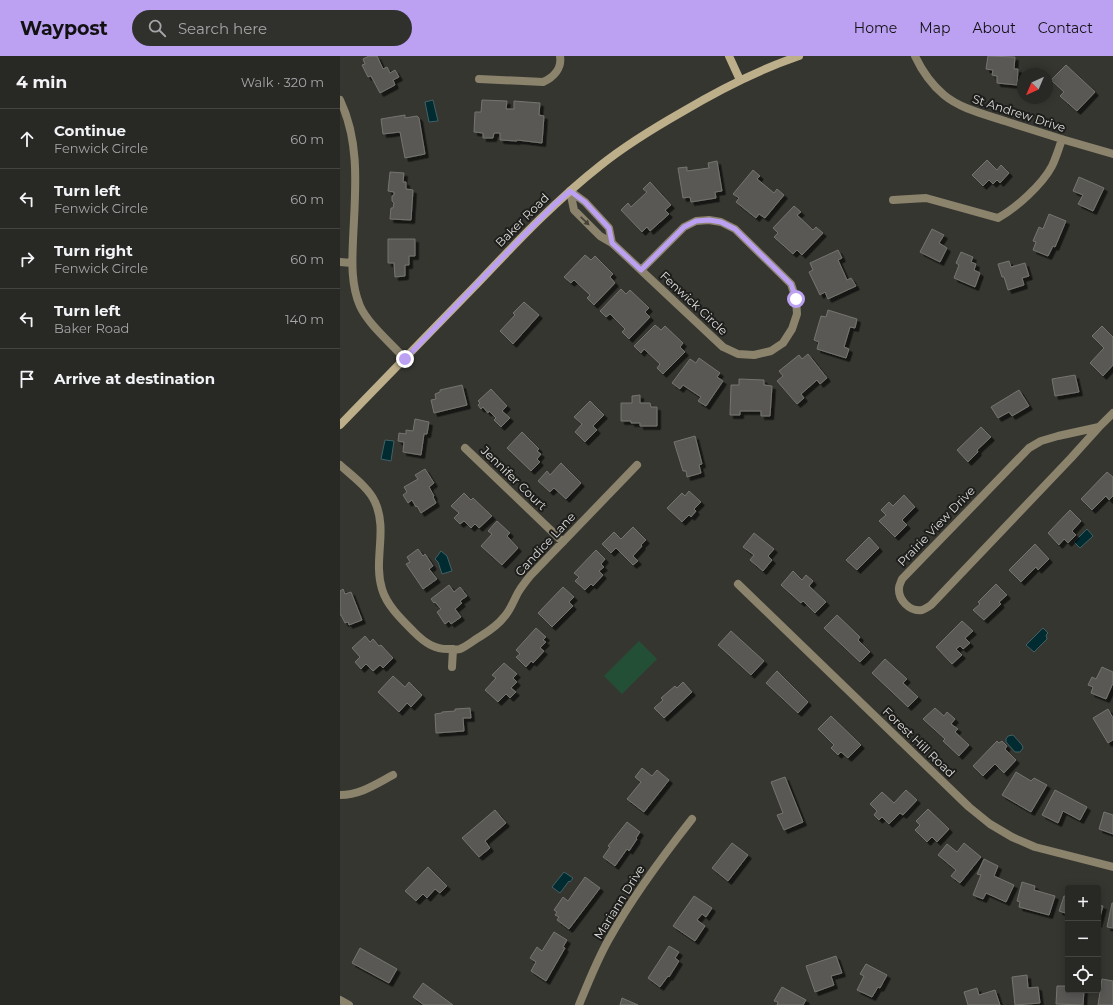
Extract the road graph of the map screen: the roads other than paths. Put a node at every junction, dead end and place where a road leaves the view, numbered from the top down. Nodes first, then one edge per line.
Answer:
1 (560, 56) edge
2 (728, 56) edge
3 (799, 56) edge
4 (915, 56) edge
5 (479, 79) dead end
6 (740, 80) junction
7 (340, 100) edge
8 (1062, 139) junction
9 (1113, 154) edge
10 (570, 191) junction
11 (893, 200) dead end
12 (612, 243) junction
13 (340, 262) edge
14 (352, 263) junction
15 (641, 270) junction
16 (405, 359) junction
17 (1113, 413) edge
18 (340, 425) edge
19 (1099, 428) junction
20 (465, 448) dead end
21 (340, 465) edge
22 (637, 465) dead end
23 (563, 542) junction
24 (738, 584) dead end
25 (453, 649) junction
26 (452, 667) dead end
27 (393, 776) dead end
28 (340, 795) edge
29 (692, 818) dead end
30 (1113, 867) edge
31 (340, 1000) edge
32 (349, 1005) edge
33 (579, 1005) edge

1 - 5 street
2 - 6 main road
3 - 6 main road, Baker Road
4 - 8 street, St Andrew Drive
6 - 10 main road, Baker Road
7 - 14 street
8 - 9 street, St Andrew Drive
8 - 11 street
10 - 12 street, Fenwick Circle
10 -> 12 street, Fenwick Circle
10 - 16 main road, Baker Road
12 - 15 street, Fenwick Circle
13 - 14 street
14 - 16 street
15 - 15 street, Fenwick Circle
16 - 18 main road, Baker Road
17 - 19 street, Prairie View Drive
19 - 19 street, Prairie View Drive
20 - 23 street, Jennifer Court
21 - 25 street, Candice Lane
22 - 23 street, Candice Lane
23 - 25 street, Candice Lane
24 - 30 street, Forest Hill Road
25 - 26 street
27 - 28 street
29 - 33 street, Mariann Drive
31 - 32 street

